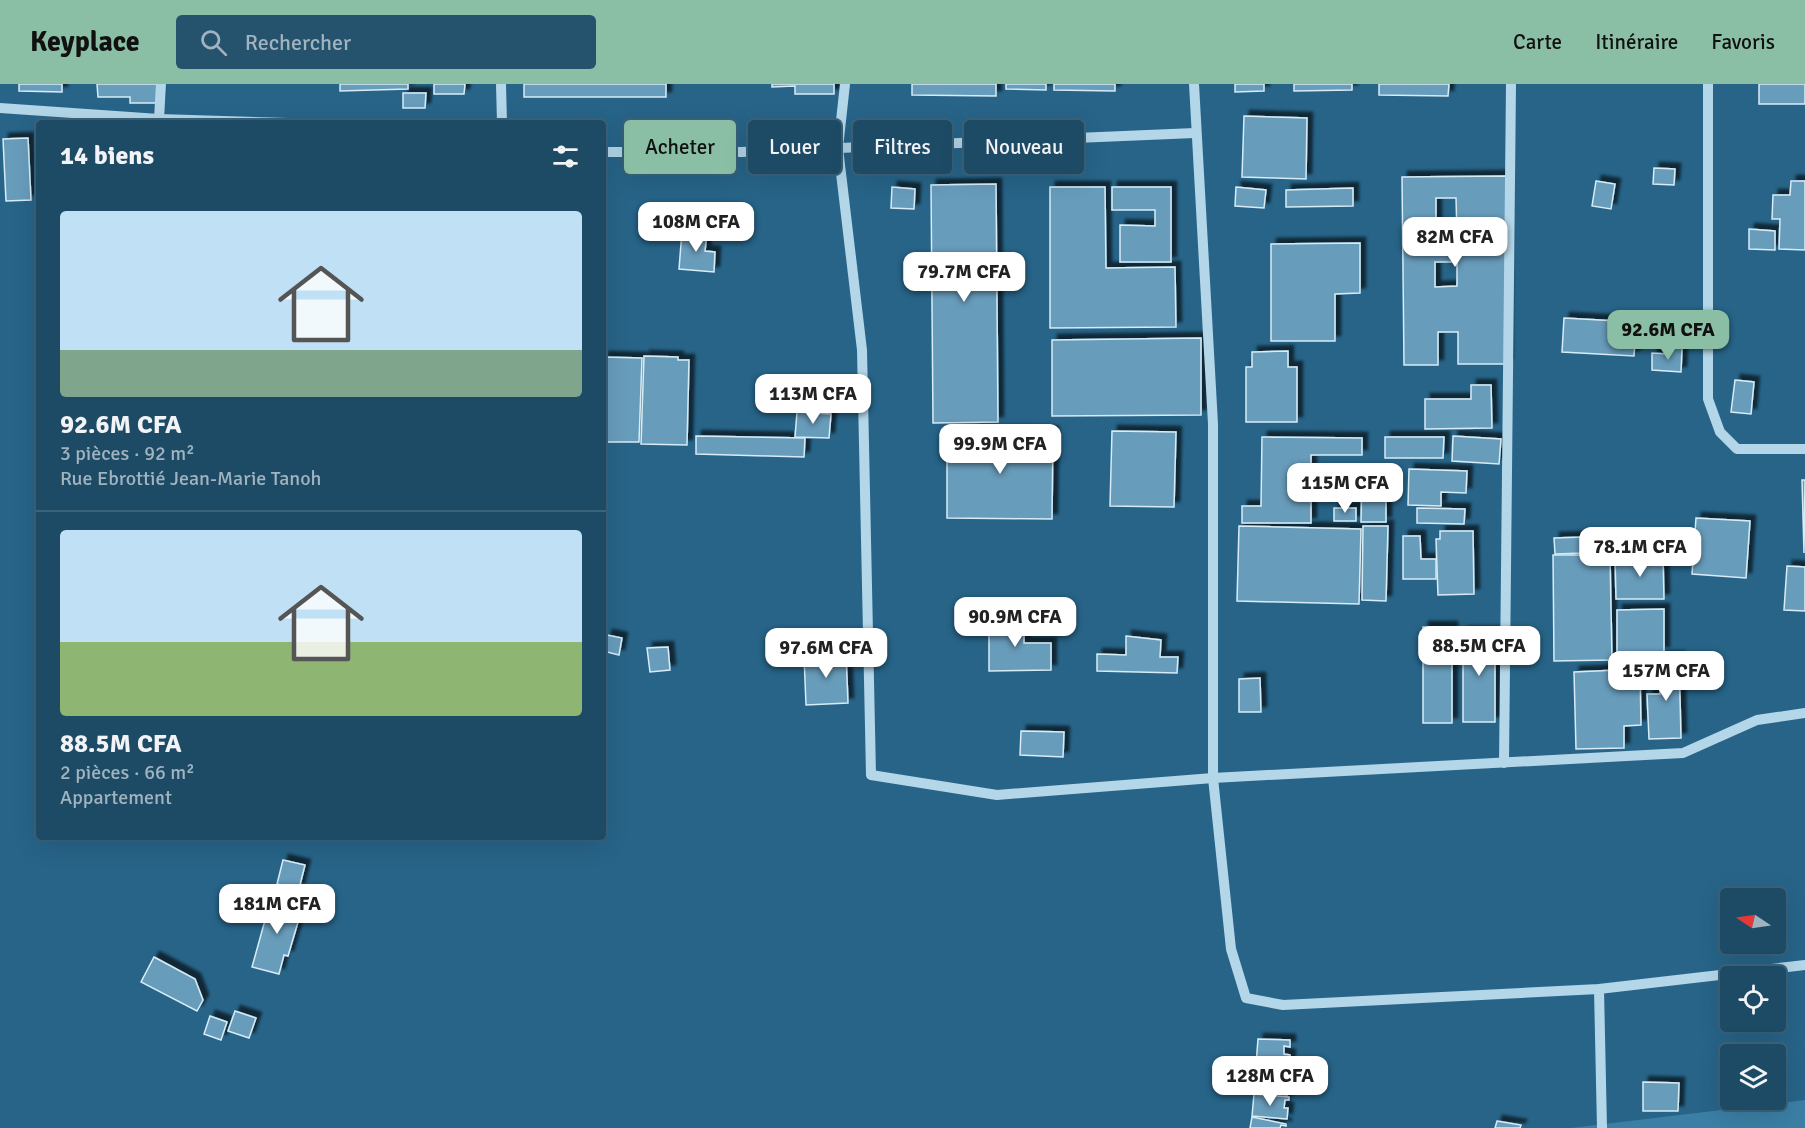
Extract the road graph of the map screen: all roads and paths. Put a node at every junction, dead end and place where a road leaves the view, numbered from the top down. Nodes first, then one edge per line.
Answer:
1 (161, 84) edge
2 (501, 84) edge
3 (845, 84) edge
4 (1194, 84) edge
5 (1511, 84) edge
6 (1708, 84) edge
7 (0, 108) edge
8 (159, 119) junction
9 (191, 120) edge
10 (502, 120) edge
11 (841, 121) edge
12 (1196, 132) junction
13 (841, 148) edge
14 (606, 152) edge
15 (748, 152) edge
16 (841, 173) edge
17 (1805, 450) edge
18 (1805, 713) edge
19 (1504, 763) junction
20 (1213, 778) junction
21 (1805, 965) edge
22 (1599, 988) junction
23 (1602, 1128) edge

1 - 8 street
2 - 10 street
3 - 11 street
4 - 12 street
5 - 19 street
6 - 17 street
7 - 8 street
8 - 9 street
12 - 13 street
12 - 20 street
14 - 15 street
16 - 20 street
18 - 19 street
19 - 20 street
20 - 22 street
21 - 22 street
22 - 23 street

